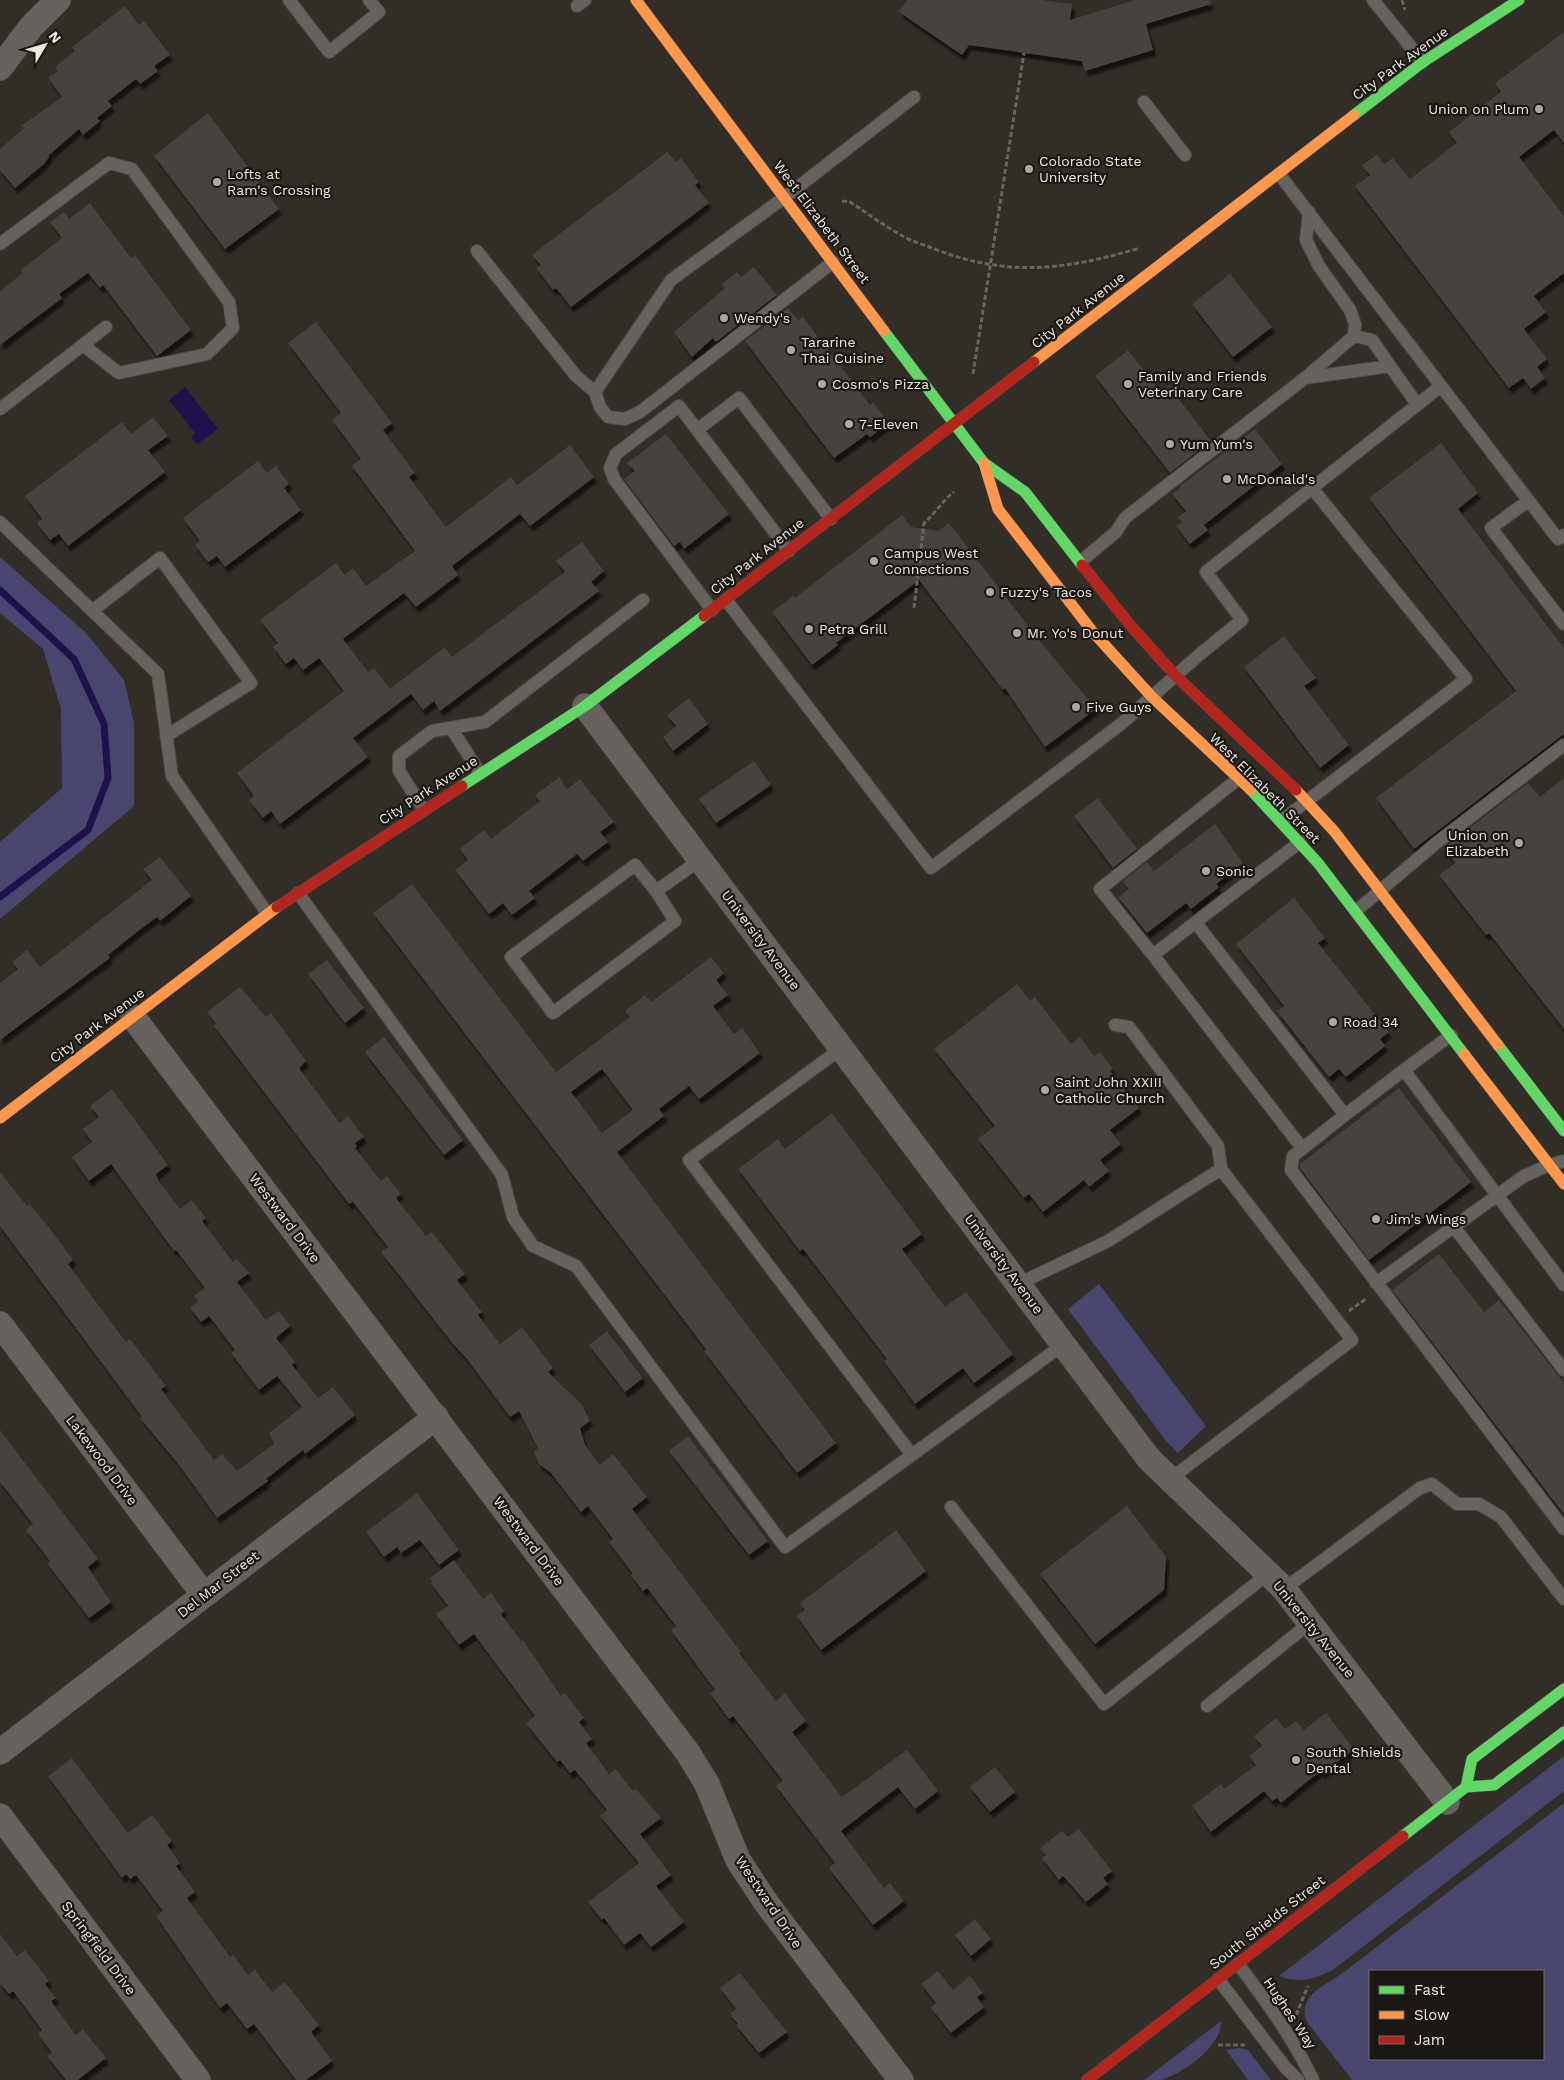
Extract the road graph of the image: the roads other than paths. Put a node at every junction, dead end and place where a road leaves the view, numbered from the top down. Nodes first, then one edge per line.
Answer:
1 (58, 0) edge
2 (289, 0) edge
3 (368, 0) edge
4 (636, 0) edge
5 (1373, 0) edge
6 (1519, 0) edge
7 (1422, 62) junction
8 (0, 68) edge
9 (914, 97) dead end
10 (1144, 102) dead end
11 (1185, 155) dead end
12 (1279, 174) junction
13 (785, 198) junction
14 (1309, 212) junction
15 (0, 244) edge
16 (477, 251) dead end
17 (833, 262) junction
18 (106, 327) dead end
19 (1354, 336) junction
20 (82, 345) junction
21 (1390, 366) junction
22 (1305, 378) junction
23 (1441, 386) junction
24 (595, 392) junction
25 (1417, 404) junction
26 (0, 409) edge
27 (955, 423) junction
28 (697, 430) junction
29 (984, 463) junction
30 (1312, 488) junction
31 (1528, 501) junction
32 (831, 518) junction
33 (0, 522) edge
34 (1564, 535) edge
35 (789, 551) junction
36 (1080, 562) junction
37 (643, 600) dead end
38 (726, 600) junction
39 (712, 610) junction
40 (92, 611) junction
41 (1564, 624) edge
42 (1175, 675) junction
43 (1152, 697) junction
44 (584, 706) junction
45 (451, 728) junction
46 (166, 736) junction
47 (1564, 745) edge
48 (480, 773) junction
49 (1238, 779) junction
50 (1308, 801) junction
51 (424, 810) junction
52 (1281, 821) junction
53 (1300, 842) junction
54 (700, 860) junction
55 (656, 890) junction
56 (1382, 891) junction
57 (298, 893) junction
58 (1356, 911) junction
59 (267, 913) junction
60 (1196, 923) junction
61 (1153, 955) junction
62 (133, 1017) junction
63 (1115, 1025) dead end
64 (1451, 1035) junction
65 (842, 1048) junction
66 (1404, 1070) junction
67 (1345, 1115) junction
68 (0, 1118) edge
69 (1564, 1131) edge
70 (1302, 1148) junction
71 (1564, 1161) edge
72 (1549, 1165) junction
73 (1221, 1169) junction
74 (1564, 1184) edge
75 (1497, 1194) junction
76 (1454, 1227) junction
77 (1376, 1283) junction
78 (1018, 1284) junction
79 (1564, 1285) edge
80 (0, 1324) edge
81 (1064, 1344) junction
82 (1564, 1370) edge
83 (436, 1417) junction
84 (912, 1455) junction
85 (1169, 1480) junction
86 (951, 1507) dead end
87 (1564, 1529) edge
88 (1276, 1581) junction
89 (204, 1595) junction
90 (1564, 1600) edge
91 (1311, 1622) junction
92 (1564, 1689) edge
93 (1206, 1706) dead end
94 (1564, 1732) edge
95 (0, 1752) edge
96 (1456, 1795) junction
97 (0, 1816) edge
98 (1238, 1964) junction
99 (1218, 1979) junction
100 (198, 2080) edge
101 (901, 2080) edge
102 (1087, 2080) edge
103 (1298, 2080) edge
104 (1313, 2080) edge

1 - 8 street
2 - 3 lane
4 - 13 main road, West Elizabeth Street
5 - 7 lane
6 - 7 main road, City Park Avenue
7 - 12 main road, City Park Avenue
9 - 13 lane
10 - 11 lane
12 - 14 lane
12 - 27 main road, City Park Avenue
13 - 17 main road, West Elizabeth Street
13 - 24 lane
14 - 19 lane
14 - 23 lane
15 - 20 lane
16 - 24 lane
17 - 24 lane
17 - 27 main road, West Elizabeth Street
18 - 20 lane
19 - 21 lane
19 - 22 lane
20 - 26 lane
21 - 22 lane
21 - 25 lane
22 - 36 lane
23 - 25 lane
23 - 31 lane
25 - 30 lane
27 - 29 main road, West Elizabeth Street
27 - 32 main road, City Park Avenue
28 - 32 lane
28 - 35 lane
28 - 39 lane
29 - 36 main road, West Elizabeth Street
29 - 43 main road, West Elizabeth Street
30 - 42 lane
30 - 50 lane
31 - 34 lane
31 - 41 lane
32 - 35 main road, City Park Avenue
33 - 40 lane
35 - 38 main road, City Park Avenue
36 - 42 main road, West Elizabeth Street
37 - 45 lane
38 - 39 main road, City Park Avenue
38 - 43 lane
39 - 44 main road, City Park Avenue
40 - 46 lane
40 - 46 lane
42 - 43 lane
42 - 50 main road, West Elizabeth Street
43 - 49 main road, West Elizabeth Street
44 - 48 main road, City Park Avenue
44 - 54 street, University Avenue
45 - 48 lane
45 - 51 lane
46 - 59 lane
47 - 56 lane
48 - 51 main road, City Park Avenue
49 - 52 main road, West Elizabeth Street
49 - 61 lane
50 - 52 lane
50 - 56 main road, West Elizabeth Street
51 - 57 main road, City Park Avenue
52 - 53 main road, West Elizabeth Street
53 - 58 main road, West Elizabeth Street
53 - 60 lane
54 - 55 lane
54 - 65 street, University Avenue
55 - 55 lane
56 - 58 lane
56 - 69 main road, West Elizabeth Street
57 - 59 main road, City Park Avenue
57 - 84 lane
58 - 64 main road, West Elizabeth Street
59 - 62 main road, City Park Avenue
60 - 61 lane
60 - 67 lane
61 - 70 lane
62 - 68 main road, City Park Avenue
62 - 83 street, Westward Drive
63 - 73 lane
64 - 66 lane
64 - 72 main road, West Elizabeth Street
65 - 78 street, University Avenue
65 - 84 lane
66 - 67 lane
66 - 75 lane
67 - 70 lane
70 - 77 lane
71 - 72 lane
72 - 74 main road, West Elizabeth Street
72 - 75 lane
73 - 78 lane
73 - 85 lane
75 - 76 lane
75 - 79 lane
76 - 77 lane
76 - 82 lane
77 - 87 lane
78 - 81 street, University Avenue
80 - 89 street, Lakewood Drive
81 - 84 lane
81 - 85 street, University Avenue
83 - 89 street, Del Mar Street
83 - 101 street, Westward Drive
85 - 88 street, University Avenue
86 - 88 lane
88 - 90 lane
88 - 91 street, University Avenue
89 - 95 street, Del Mar Street
91 - 93 lane
91 - 96 street, University Avenue
92 - 96 main road
94 - 96 main road
96 - 98 main road, South Shields Street
97 - 100 street, Springfield Drive
98 - 99 main road, South Shields Street
98 - 104 lane, Hughes Way
99 - 102 main road, South Shields Street
99 - 103 lane

